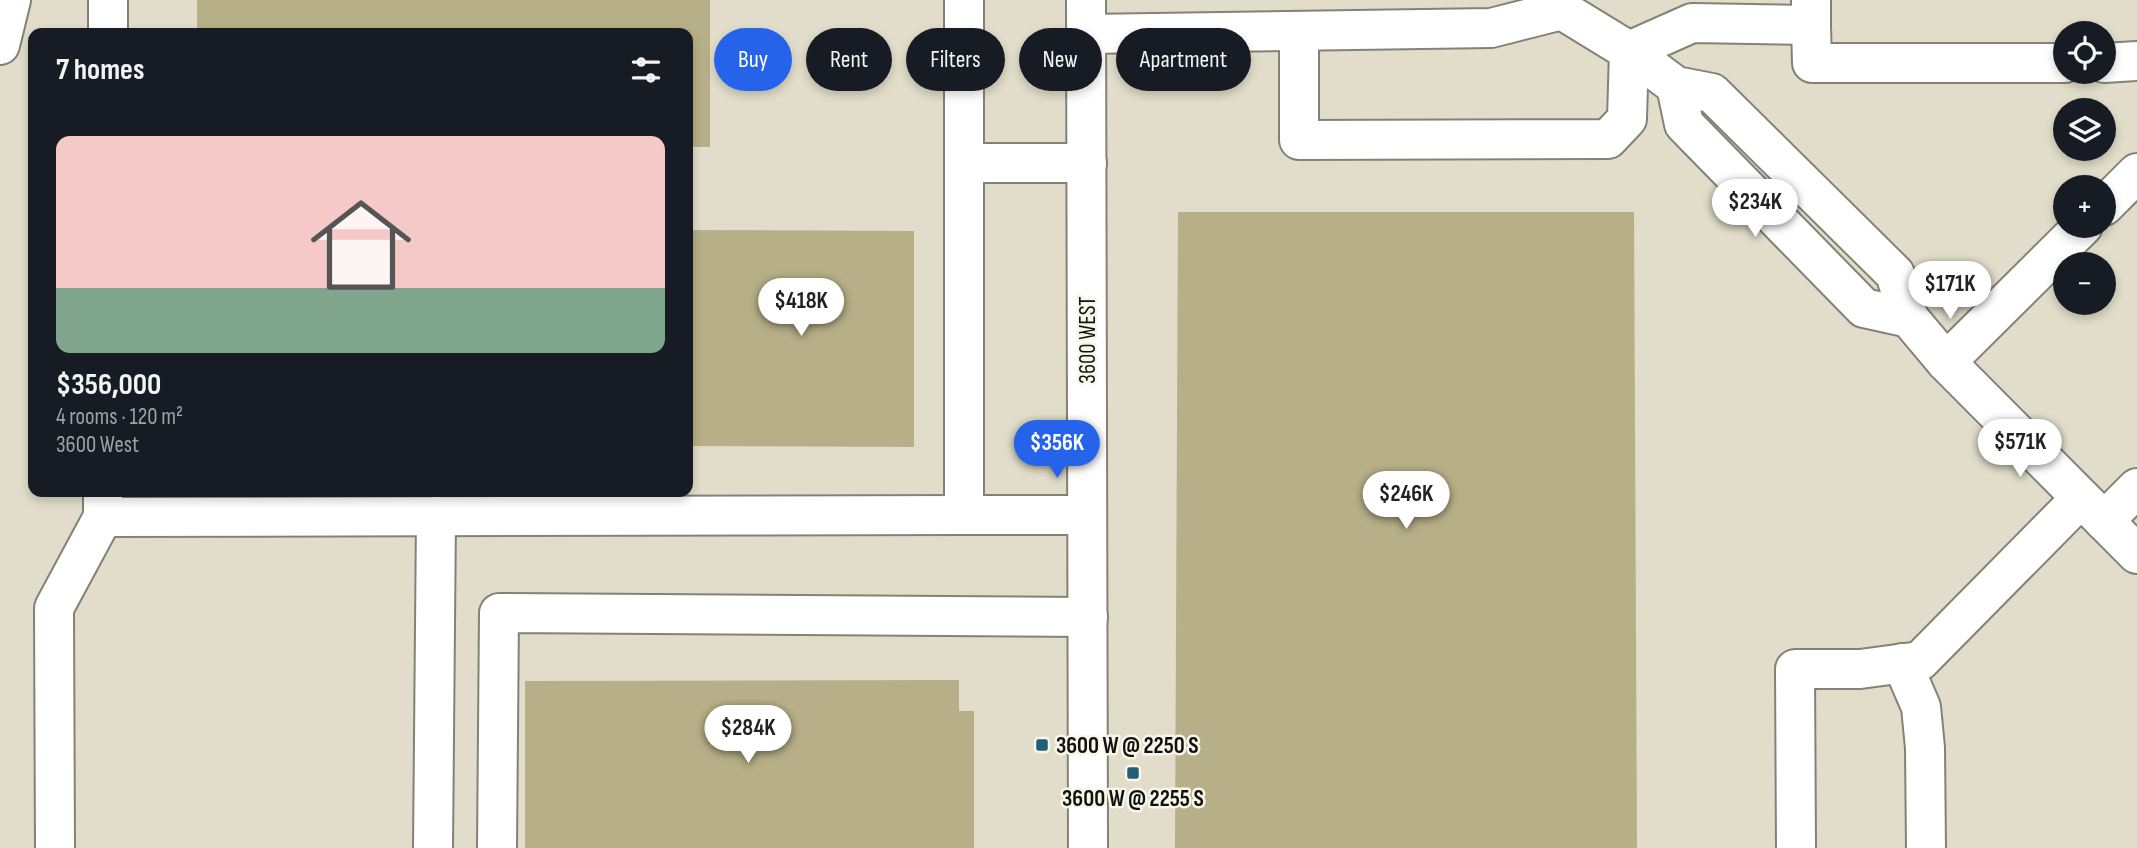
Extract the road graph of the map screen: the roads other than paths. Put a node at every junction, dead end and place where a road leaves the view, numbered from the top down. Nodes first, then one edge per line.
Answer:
1 (11, 0) edge
2 (108, 0) edge
3 (964, 0) edge
4 (1558, 4) edge
5 (1811, 13) edge
6 (1086, 17) edge
7 (108, 28) edge
8 (1299, 31) junction
9 (0, 45) edge
10 (1629, 51) junction
11 (2137, 61) edge
12 (2116, 62) edge
13 (2053, 63) edge
14 (964, 163) junction
15 (1087, 163) junction
16 (2137, 173) edge
17 (2116, 194) edge
18 (2071, 238) edge
19 (1945, 362) junction
20 (2137, 488) edge
21 (103, 505) edge
22 (2092, 509) junction
23 (964, 515) junction
24 (1087, 515) junction
25 (436, 516) junction
26 (2137, 554) edge
27 (1088, 617) junction
28 (1902, 663) junction
29 (55, 848) edge
30 (432, 848) edge
31 (498, 848) edge
32 (1088, 848) edge
33 (1796, 848) edge
34 (1926, 848) edge

1 - 9 street
2 - 7 street
3 - 14 street
4 - 8 street
4 - 10 street
5 - 10 street
5 - 13 street
6 - 8 street
6 - 15 street, 3600 WEST
8 - 10 street
10 - 19 street
11 - 12 street
14 - 15 street
14 - 23 street
15 - 24 street, 3600 WEST
16 - 17 street
18 - 19 street
19 - 22 street
20 - 22 street
21 - 25 street
21 - 29 street
22 - 26 street
22 - 28 street
23 - 24 street
23 - 25 street
24 - 27 street, 3600 WEST
25 - 30 street
27 - 31 street
27 - 32 street, 3600 WEST
28 - 33 street
28 - 34 street

